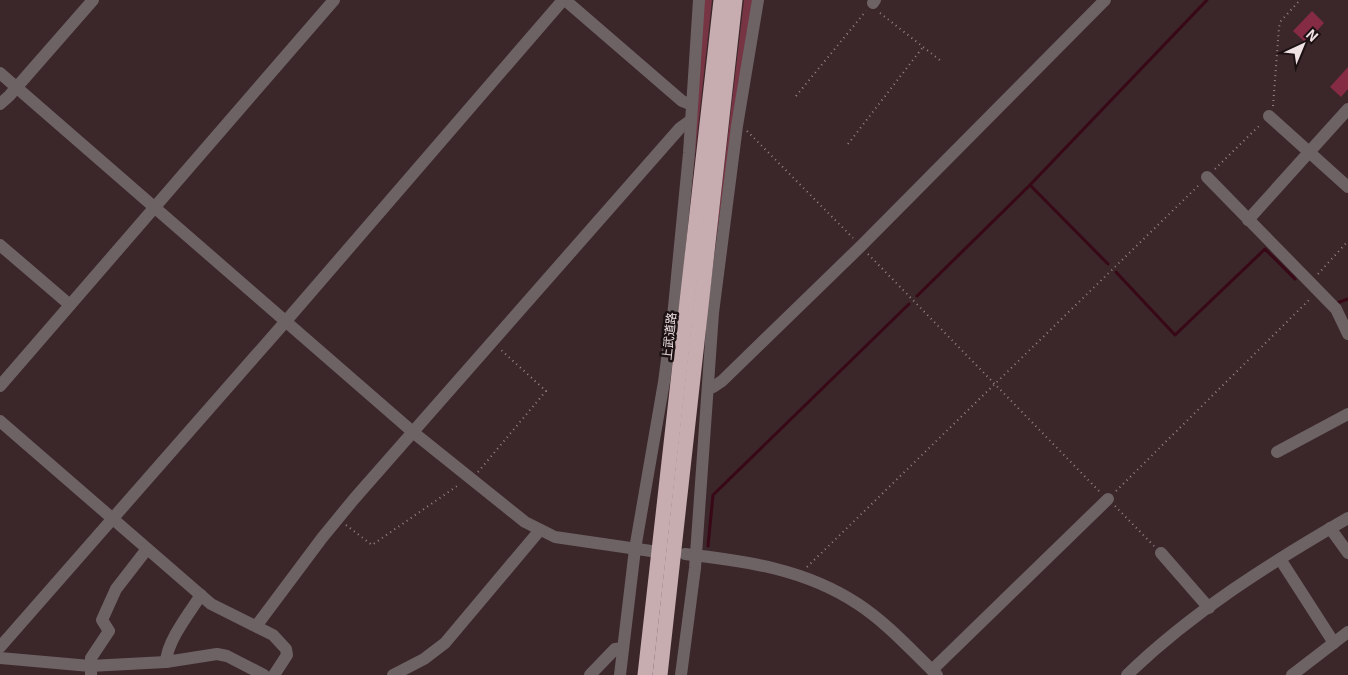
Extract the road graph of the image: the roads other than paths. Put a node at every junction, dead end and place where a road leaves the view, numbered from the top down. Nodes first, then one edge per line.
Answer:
1 (93, 0) edge
2 (334, 0) edge
3 (564, 0) edge
4 (699, 0) edge
5 (721, 0) edge
6 (735, 0) edge
7 (758, 0) edge
8 (1105, 0) edge
9 (0, 73) edge
10 (17, 87) junction
11 (0, 104) edge
12 (692, 105) junction
13 (1348, 109) edge
14 (1269, 116) road end
15 (691, 120) junction
16 (1309, 152) junction
17 (1207, 177) road end
18 (1348, 187) edge
19 (153, 208) junction
20 (1248, 220) junction
21 (0, 245) edge
22 (70, 305) junction
23 (680, 308) junction
24 (708, 312) junction
25 (286, 321) junction
26 (1348, 334) edge
27 (0, 386) edge
28 (708, 388) junction
29 (1348, 414) edge
30 (0, 421) edge
31 (414, 432) junction
32 (1277, 452) dead end
33 (1108, 499) road end
34 (1348, 518) edge
35 (111, 519) junction
36 (1330, 528) junction
37 (540, 530) junction
38 (147, 549) junction
39 (635, 549) junction
40 (651, 551) dead end
41 (1161, 552) road end
42 (1348, 553) edge
43 (691, 554) junction
44 (1280, 559) junction
45 (202, 595) junction
46 (1208, 608) junction
47 (257, 625) junction
48 (1348, 632) edge
49 (1334, 643) junction
50 (0, 647) edge
51 (623, 648) junction
52 (0, 658) edge
53 (166, 662) junction
54 (90, 670) edge
55 (935, 672) edge
56 (264, 675) edge
57 (274, 675) edge
58 (393, 675) edge
59 (590, 675) edge
60 (620, 675) edge
61 (645, 675) edge
62 (660, 675) edge
63 (681, 675) edge
64 (1127, 675) edge
65 (1292, 675) edge

1 - 10 street
2 - 19 street
3 - 12 street
3 - 25 street
4 - 12 street
5 - 23 highway, 上武道路
6 - 24 highway
7 - 24 street
8 - 28 street
9 - 10 street
10 - 11 street
10 - 19 street
12 - 15 street
13 - 16 street
14 - 16 street
15 - 23 street
15 - 31 street
16 - 18 street
16 - 20 street
17 - 20 street
19 - 22 street
19 - 25 street
20 - 26 street
21 - 22 street
22 - 27 street
23 - 39 street
23 - 61 highway, 上武道路
24 - 28 street
24 - 62 highway
25 - 31 street
25 - 35 street
28 - 43 street
29 - 32 street
30 - 35 street
31 - 37 street
31 - 47 street
33 - 55 street
34 - 36 street
35 - 38 street
35 - 50 street
36 - 42 street
36 - 44 street
37 - 39 street
37 - 58 street
38 - 45 street
38 - 54 street
39 - 40 street
39 - 51 street
41 - 46 street
43 - 55 street
43 - 63 street
44 - 46 street
44 - 49 street
45 - 47 street
45 - 53 street
46 - 64 street
47 - 57 street
48 - 49 street
49 - 65 street
51 - 59 street
51 - 60 street
52 - 54 street
53 - 54 street
53 - 56 street

